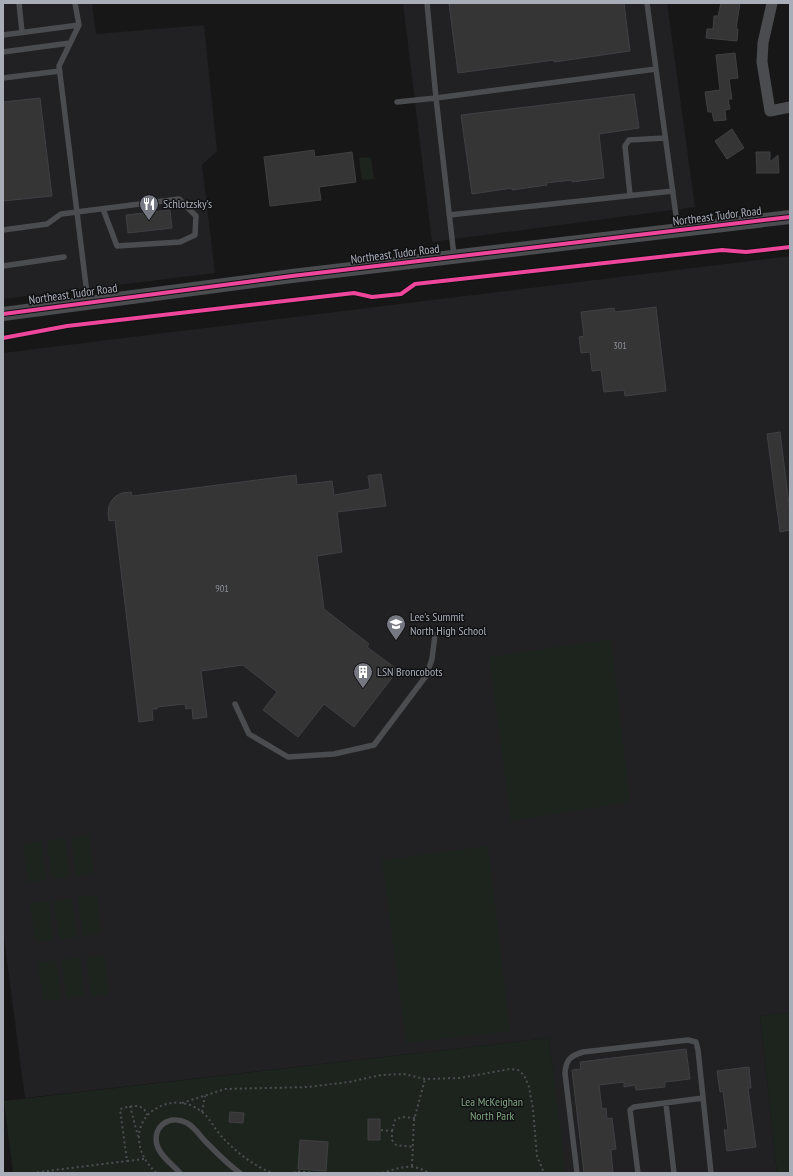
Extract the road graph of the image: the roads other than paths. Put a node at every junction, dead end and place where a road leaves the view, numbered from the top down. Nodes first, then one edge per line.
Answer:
1 (19, 3) edge
2 (75, 3) edge
3 (427, 3) edge
4 (647, 3) edge
5 (772, 3) edge
6 (78, 25) junction
7 (22, 32) junction
8 (3, 35) edge
9 (70, 43) junction
10 (3, 52) edge
11 (656, 69) junction
12 (60, 71) junction
13 (3, 78) edge
14 (436, 98) junction
15 (397, 102) dead end
16 (790, 107) edge
17 (666, 138) junction
18 (672, 191) junction
19 (630, 195) junction
20 (103, 209) junction
21 (76, 213) junction
22 (450, 215) junction
23 (790, 217) edge
24 (3, 230) edge
25 (678, 231) junction
26 (64, 257) dead end
27 (454, 257) junction
28 (3, 266) edge
29 (88, 302) junction
30 (3, 314) edge
31 (435, 635) dead end
32 (235, 704) dead end
33 (703, 1098) junction
34 (666, 1104) junction
35 (180, 1173) edge
36 (240, 1173) edge
37 (577, 1173) edge
38 (638, 1173) edge
39 (674, 1173) edge
40 (711, 1173) edge

1 - 7 lane
2 - 6 lane
3 - 14 lane
4 - 11 lane
5 - 16 street
6 - 7 lane
6 - 9 lane
7 - 8 lane
9 - 10 lane
9 - 12 lane
11 - 14 lane
11 - 17 lane
12 - 13 lane
12 - 21 lane
14 - 15 lane
14 - 22 lane
17 - 18 lane
17 - 19 lane
18 - 19 lane
18 - 25 lane
19 - 22 lane
20 - 20 lane
20 - 21 lane
21 - 24 lane
21 - 29 lane
22 - 27 lane
23 - 25 street, Northeast Tudor Road
25 - 27 street, Northeast Tudor Road
26 - 28 lane
27 - 29 street, Northeast Tudor Road
29 - 30 street, Northeast Tudor Road
31 - 32 lane
33 - 34 lane
33 - 37 lane
33 - 40 lane
34 - 38 lane
34 - 39 lane
35 - 36 lane

